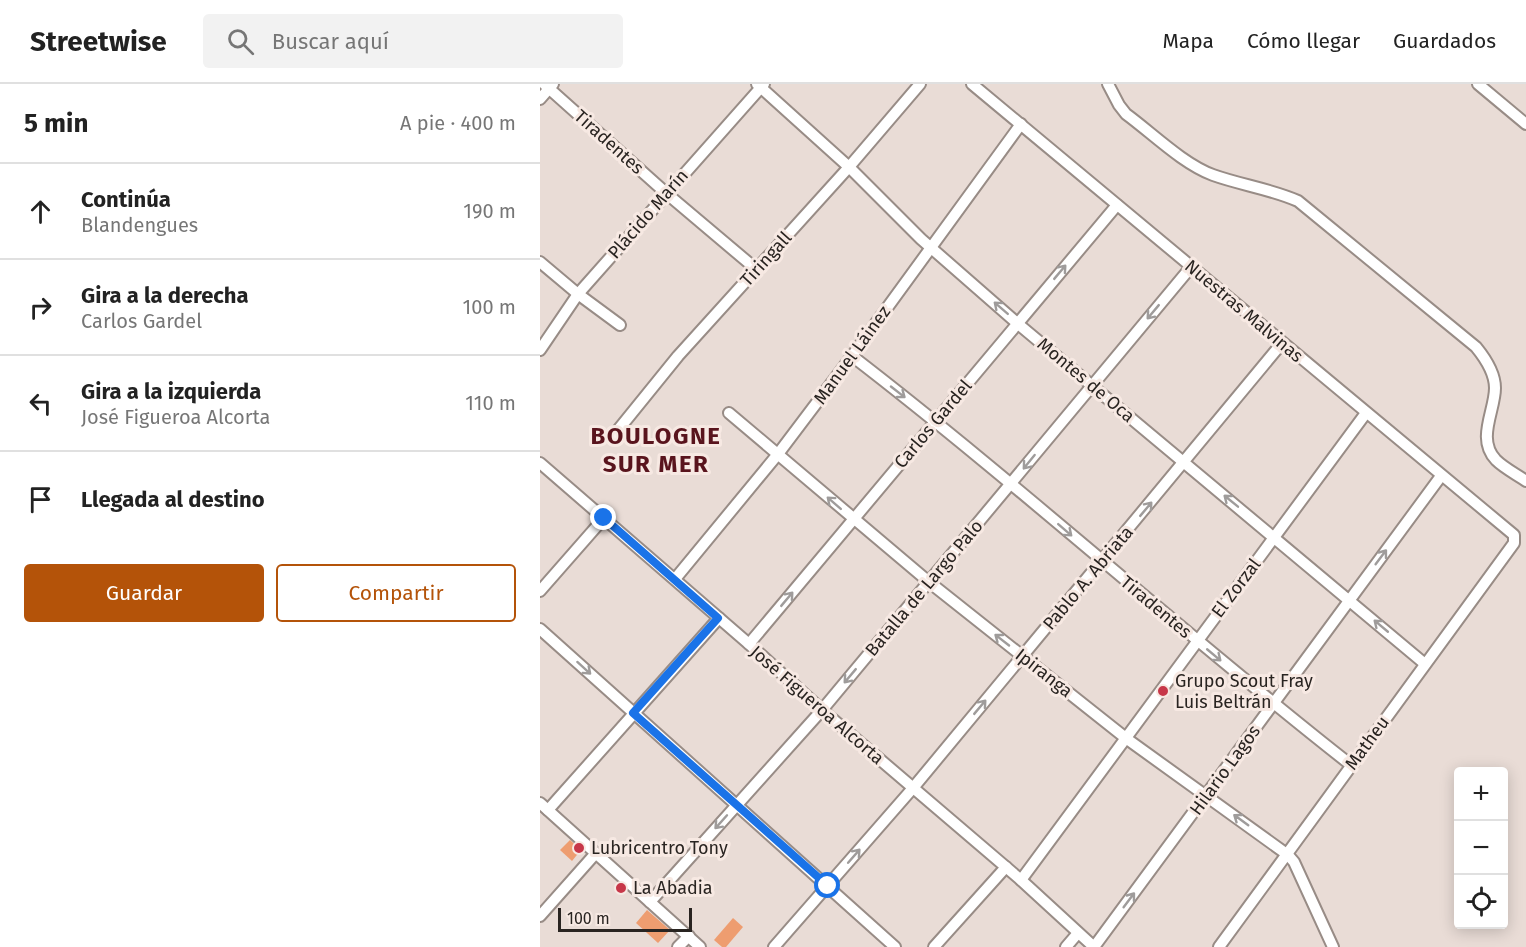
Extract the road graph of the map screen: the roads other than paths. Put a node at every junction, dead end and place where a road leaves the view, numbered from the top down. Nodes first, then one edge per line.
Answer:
1 (920, 84) edge
2 (972, 84) edge
3 (1108, 84) edge
4 (1478, 84) edge
5 (761, 85) edge
6 (549, 86) edge
7 (540, 99) edge
8 (1021, 124) junction
9 (1526, 124) edge
10 (849, 167) junction
11 (666, 193) junction
12 (1117, 205) junction
13 (930, 247) junction
14 (540, 262) edge
15 (1191, 267) junction
16 (756, 270) junction
17 (578, 294) junction
18 (1017, 323) junction
19 (620, 325) dead end
20 (1282, 343) junction
21 (540, 350) edge
22 (852, 356) junction
23 (1092, 385) junction
24 (729, 413) dead end
25 (1366, 413) junction
26 (936, 421) junction
27 (614, 435) dead end
28 (778, 454) junction
29 (540, 463) edge
30 (1184, 463) junction
31 (1442, 476) junction
32 (1526, 481) edge
33 (1011, 484) junction
34 (604, 518) junction
35 (853, 519) junction
36 (1274, 537) junction
37 (1515, 539) joint
38 (1102, 562) junction
39 (675, 579) junction
40 (929, 582) junction
41 (540, 591) edge
42 (1350, 599) junction
43 (718, 618) junction
44 (540, 629) edge
45 (1197, 641) junction
46 (749, 644) junction
47 (1023, 656) junction
48 (1425, 664) junction
49 (1273, 705) junction
50 (822, 710) junction
51 (633, 713) junction
52 (1127, 739) junction
53 (1351, 765) junction
54 (913, 788) junction
55 (1207, 796) junction
56 (737, 805) junction
57 (544, 807) edge
58 (596, 853) junction
59 (1288, 855) junction
60 (1006, 867) junction
61 (1021, 880) junction
62 (828, 886) junction
63 (650, 902) junction
64 (540, 916) edge
65 (1078, 933) junction
66 (688, 936) junction
67 (678, 947) edge
68 (700, 947) edge
69 (774, 947) edge
70 (895, 947) edge
71 (934, 947) edge
72 (1066, 947) edge
73 (1094, 947) edge
74 (1219, 947) edge
75 (1333, 947) edge

1 - 10 street, Tiringall
2 - 8 street, Nuestras Malvinas
3 - 32 street
4 - 9 street
5 - 10 street, Montes de Oca
5 - 11 street, Plácido Marín
6 - 7 street
6 - 11 street, Tiradentes
8 - 12 street, Nuestras Malvinas
8 - 13 street, Manuel Láinez
10 - 13 street, Montes de Oca
10 - 16 street, Tiringall
11 - 16 street, Tiradentes
11 - 17 street, Plácido Marín
12 - 15 street, Nuestras Malvinas
18 -> 12 street, Carlos Gardel
18 -> 13 street, Montes de Oca
13 - 22 street, Manuel Láinez
14 - 17 street
15 - 20 street, Nuestras Malvinas
15 -> 23 street, Batalla de Largo Palo
16 - 27 street, Tiringall
17 - 19 street
17 - 21 street, Plácido Marín
18 - 23 street, Montes de Oca
18 - 26 street, Carlos Gardel
20 - 25 street, Nuestras Malvinas
20 - 30 street, Pablo A. Abriata
22 -> 26 street, Tiradentes
22 - 28 street, Manuel Láinez
23 - 30 street, Montes de Oca
23 -> 33 street, Batalla de Largo Palo
24 - 28 street, Ipiranga
25 - 31 street, Nuestras Malvinas
25 - 36 street, El Zorzal
26 - 33 street, Tiradentes
26 - 35 street, Carlos Gardel
35 -> 28 street, Ipiranga
28 - 39 street, Manuel Láinez
29 - 34 street, José Figueroa Alcorta
36 -> 30 street, Montes de Oca
38 -> 30 street, Pablo A. Abriata
31 - 37 street, Nuestras Malvinas
42 -> 31 street, Hilario Lagos
33 -> 38 street, Tiradentes
33 - 40 street, Batalla de Largo Palo
34 - 39 street, José Figueroa Alcorta
34 - 41 street
35 - 40 street, Ipiranga
46 -> 35 street, Carlos Gardel
36 - 42 street, Montes de Oca
36 - 45 street, El Zorzal
37 - 48 street, Matheu
38 - 45 street, Tiradentes
38 - 47 street, Pablo A. Abriata
39 - 43 street, José Figueroa Alcorta
47 -> 40 street, Ipiranga
40 -> 50 street, Batalla de Largo Palo
48 -> 42 street, Montes de Oca
42 - 49 street, Hilario Lagos
43 - 46 street, José Figueroa Alcorta
43 - 51 street
44 -> 51 street
45 -> 49 street, Tiradentes
45 - 52 street, El Zorzal
46 - 50 street, José Figueroa Alcorta
47 - 52 street, Ipiranga
54 -> 47 street, Pablo A. Abriata
48 - 53 street, Matheu
49 - 53 street, Tiradentes
49 - 55 street, Hilario Lagos
50 - 54 street, José Figueroa Alcorta
50 - 56 street, Batalla de Largo Palo
51 - 56 street
51 - 57 street
52 - 55 street, Ipiranga
52 - 61 street, El Zorzal
53 - 59 street, Matheu
54 - 60 street, José Figueroa Alcorta
62 -> 54 street, Pablo A. Abriata
59 -> 55 street, Ipiranga
73 -> 55 street, Hilario Lagos
56 - 62 street
56 -> 63 street, Batalla de Largo Palo
57 - 58 street
58 - 63 street
58 - 64 street
59 - 74 street, Matheu
59 - 75 street, Ipiranga
60 - 61 street, José Figueroa Alcorta
60 - 71 street
61 - 65 street, José Figueroa Alcorta
62 - 69 street, Pablo A. Abriata
62 - 70 street
63 - 66 street
65 - 72 street
65 - 73 street, José Figueroa Alcorta
66 - 67 street
66 - 68 street

